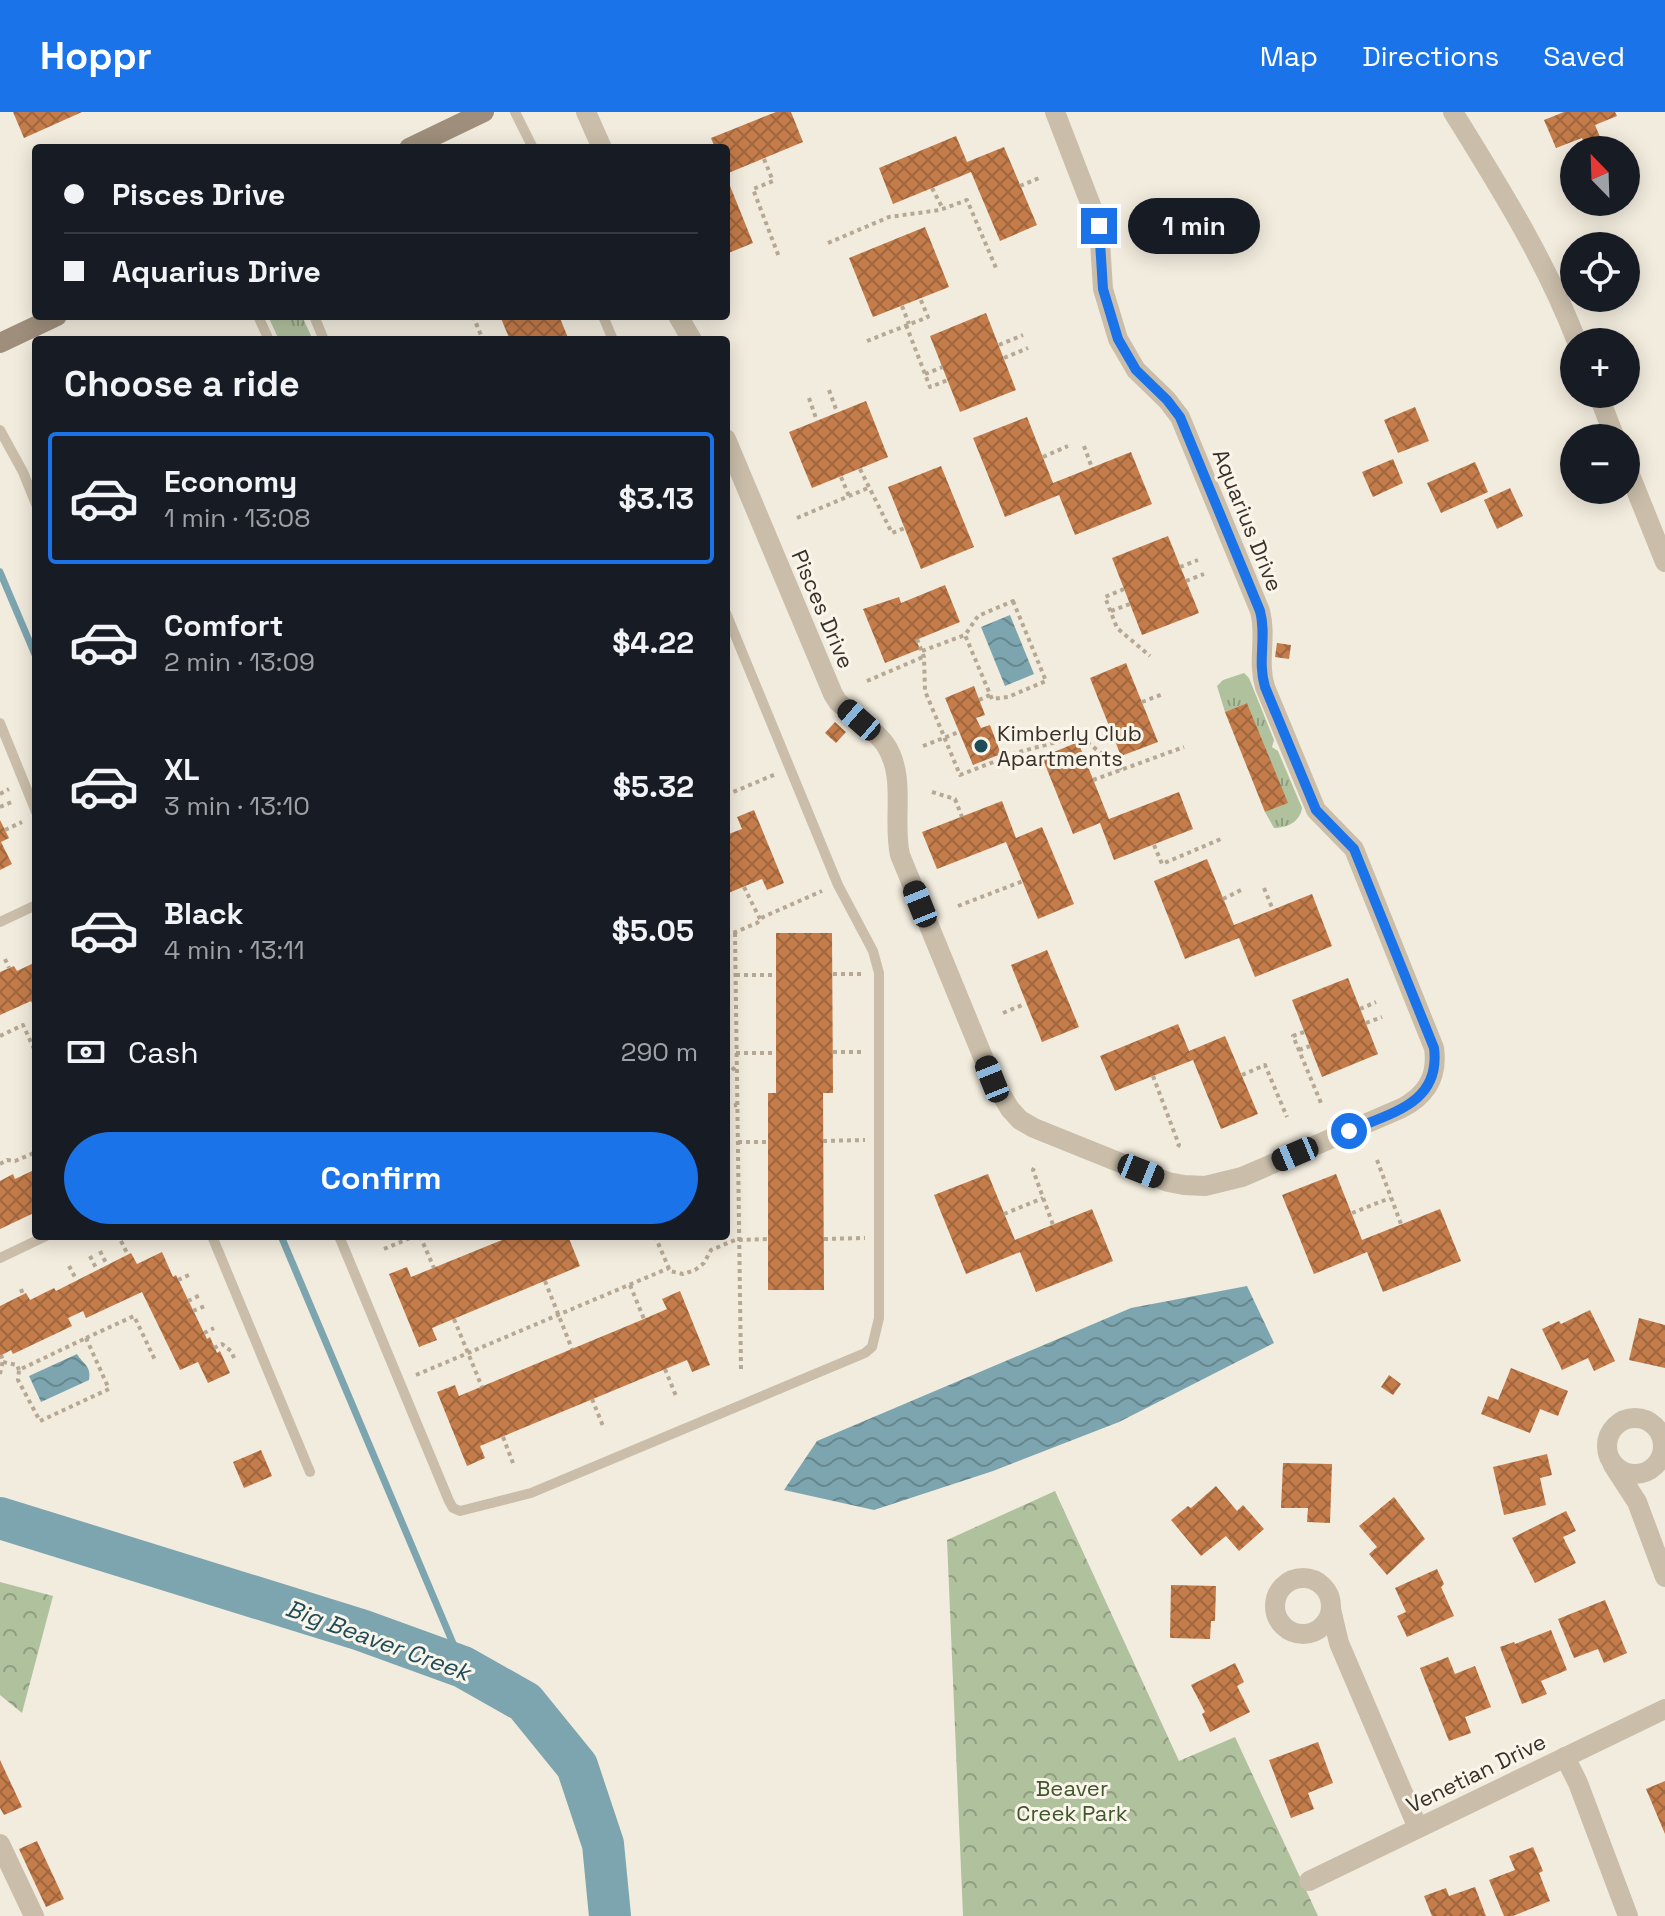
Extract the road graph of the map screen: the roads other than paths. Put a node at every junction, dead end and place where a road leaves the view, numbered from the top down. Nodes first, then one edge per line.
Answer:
1 (484, 112) edge
2 (515, 112) edge
3 (586, 112) edge
4 (1055, 112) edge
5 (1453, 112) edge
6 (417, 144) edge
7 (531, 144) edge
8 (600, 144) edge
9 (49, 320) edge
10 (1572, 328) edge
11 (0, 343) edge
12 (0, 430) edge
13 (730, 449) edge
14 (32, 494) edge
15 (1640, 500) edge
16 (1665, 562) edge
17 (730, 623) edge
18 (0, 723) edge
19 (32, 802) edge
20 (32, 907) edge
21 (0, 922) edge
22 (1431, 1082) joint
23 (38, 1240) edge
24 (214, 1240) edge
25 (341, 1240) edge
26 (0, 1258) edge
27 (1612, 1462) junction
28 (1652, 1468) junction
29 (310, 1472) dead end
30 (1637, 1502) junction
31 (1665, 1577) edge
32 (1331, 1609) junction
33 (1308, 1634) junction
34 (1339, 1643) junction
35 (1665, 1709) edge
36 (1565, 1757) junction
37 (1418, 1828) junction
38 (0, 1844) edge
39 (1309, 1881) dead end
40 (34, 1916) edge
41 (1628, 1916) edge

1 - 6 main road
2 - 7 lane
3 - 8 street
4 - 22 street, Aquarius Drive
5 - 10 street
9 - 11 main road
12 - 14 lane
13 - 22 street, Pisces Drive
15 - 16 street
17 - 25 lane
18 - 19 lane
20 - 21 lane
23 - 26 lane
24 - 29 lane
27 - 28 street
27 - 28 street
27 - 30 street
28 - 30 street
30 - 31 street
32 - 33 street
32 - 33 street
32 - 34 street
33 - 34 street
34 - 37 street
35 - 36 street, Venetian Drive
36 - 37 street, Venetian Drive
36 - 41 street
37 - 39 street, Venetian Drive
38 - 40 street

